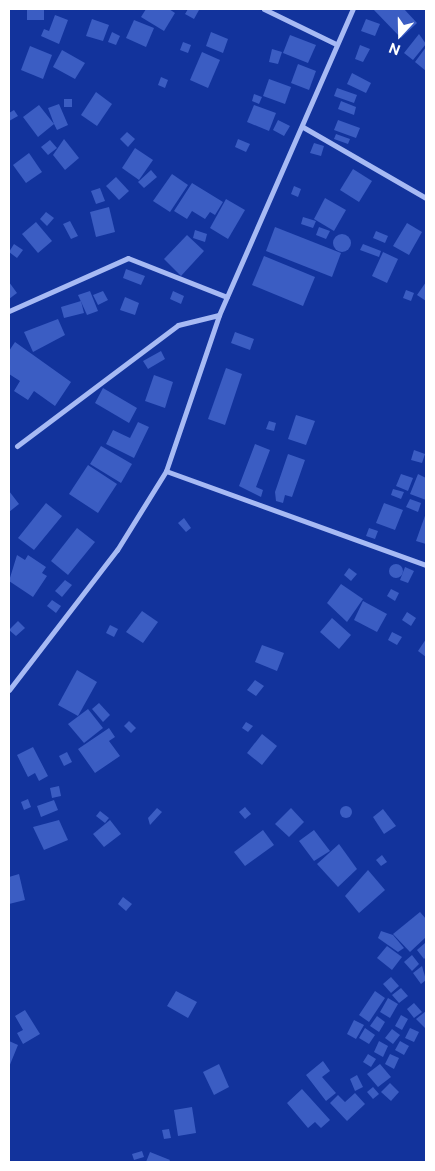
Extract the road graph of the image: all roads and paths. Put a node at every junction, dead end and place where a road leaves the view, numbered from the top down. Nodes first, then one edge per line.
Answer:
1 (264, 9) edge
2 (353, 9) edge
3 (336, 44) junction
4 (303, 127) junction
5 (426, 198) edge
6 (227, 297) junction
7 (9, 311) edge
8 (219, 315) junction
9 (17, 446) dead end
10 (166, 471) junction
11 (426, 565) edge
12 (9, 690) edge

1 - 3 street
2 - 3 street
3 - 4 street
4 - 5 street
4 - 6 street
6 - 7 street
6 - 8 street
8 - 9 street
8 - 10 street
10 - 11 street
10 - 12 street

